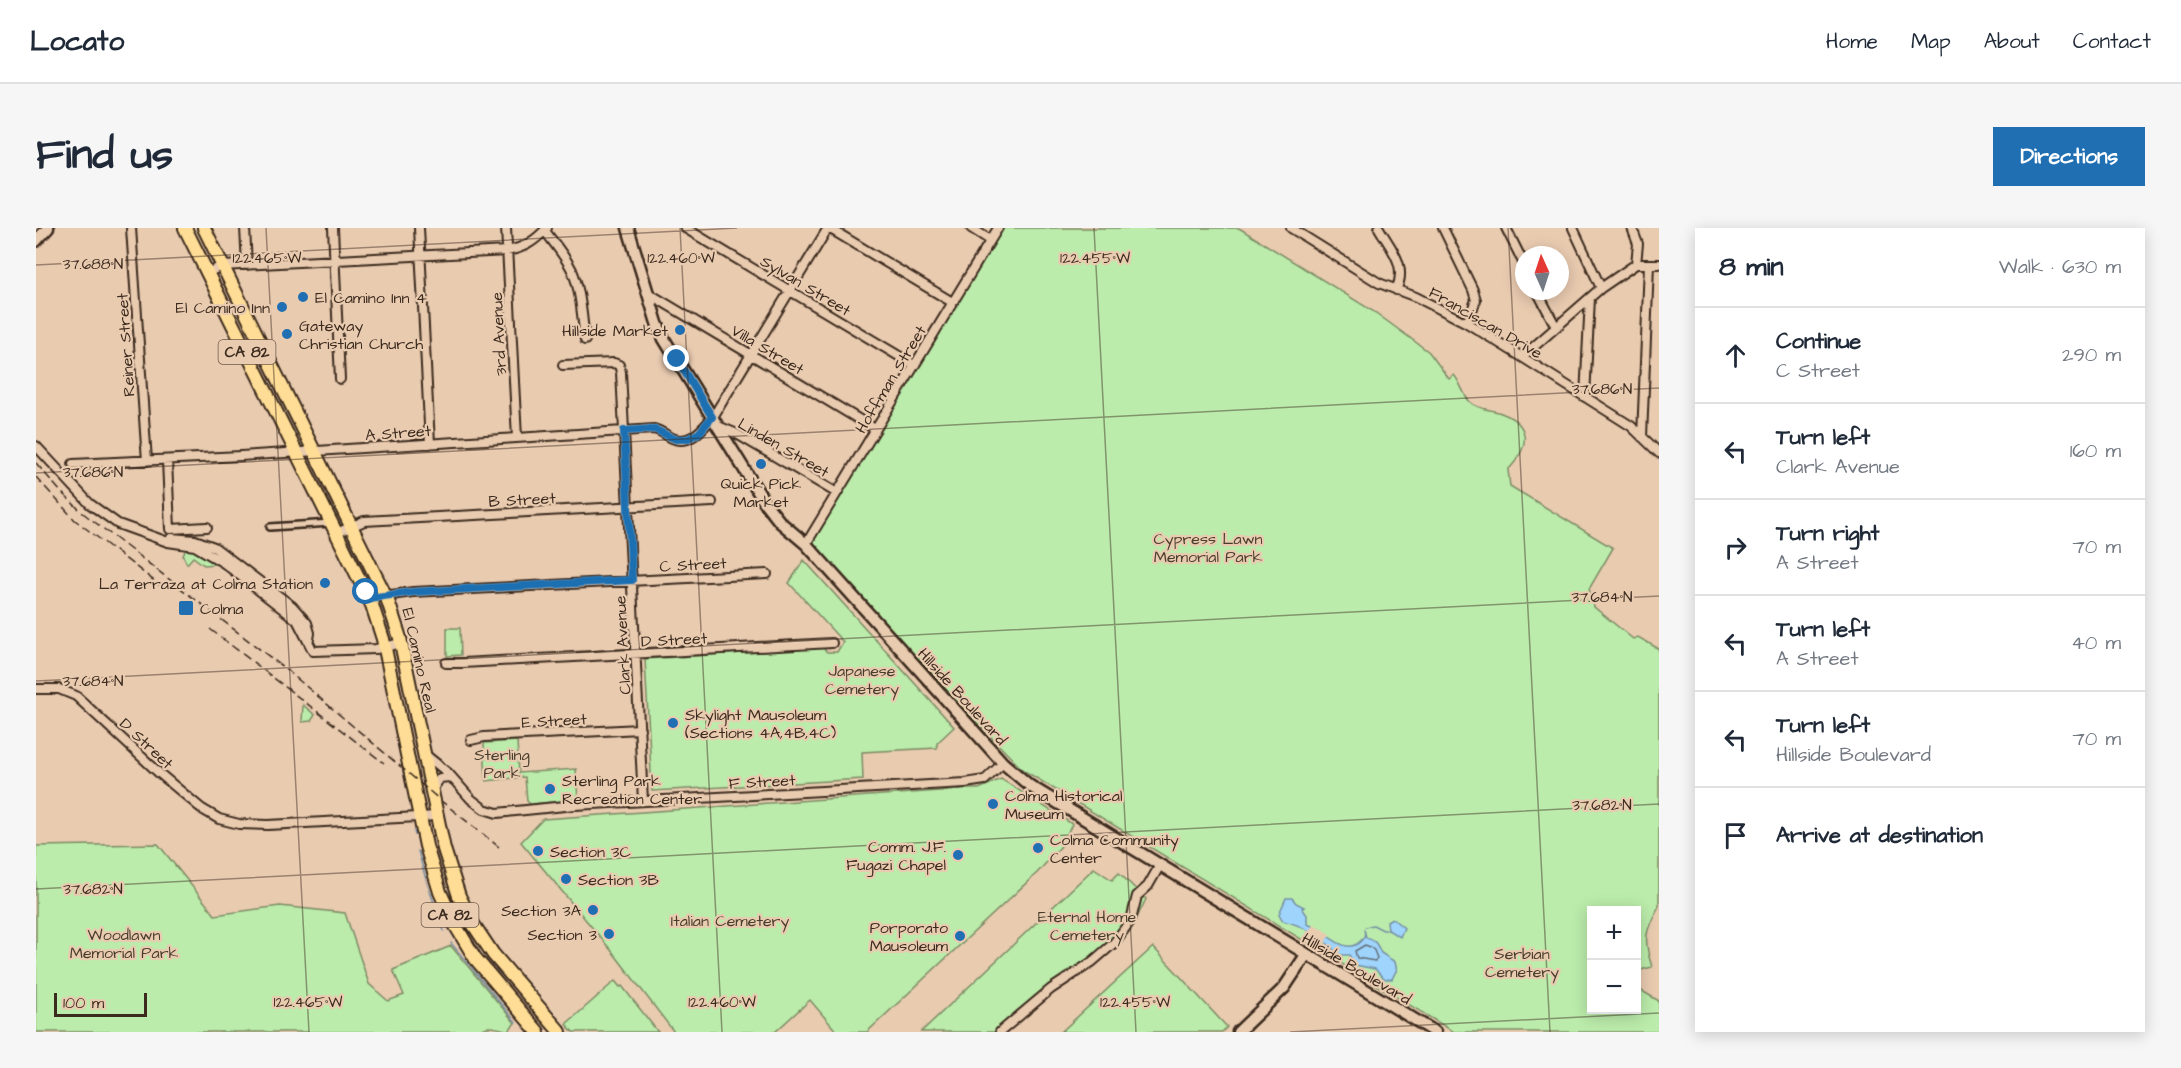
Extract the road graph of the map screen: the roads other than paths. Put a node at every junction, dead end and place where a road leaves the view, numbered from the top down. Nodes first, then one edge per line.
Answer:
1 (48, 228) edge
2 (131, 228) edge
3 (185, 228) edge
4 (204, 228) edge
5 (245, 228) edge
6 (333, 228) edge
7 (418, 228) edge
8 (506, 228) edge
9 (628, 228) edge
10 (685, 228) edge
11 (829, 228) edge
12 (971, 228) edge
13 (998, 228) edge
14 (1291, 228) edge
15 (1379, 228) edge
16 (1443, 228) edge
17 (1506, 228) edge
18 (1573, 228) edge
19 (1632, 228) edge
20 (546, 230) edge
21 (990, 240) junction
22 (36, 241) edge
23 (1515, 246) edge
24 (507, 251) junction
25 (420, 256) junction
26 (335, 261) junction
27 (1636, 264) junction
28 (1649, 264) junction
29 (1659, 264) edge
30 (247, 265) junction
31 (222, 266) junction
32 (207, 273) junction
33 (1601, 288) junction
34 (790, 290) junction
35 (1396, 290) junction
36 (648, 293) junction
37 (1590, 298) junction
38 (1542, 300) edge
39 (952, 302) junction
40 (1467, 323) junction
41 (1556, 327) junction
42 (585, 340) dead end
43 (751, 355) junction
44 (1522, 357) junction
45 (563, 365) dead end
46 (914, 365) junction
47 (340, 379) dead end
48 (1585, 397) junction
49 (715, 421) junction
50 (875, 429) junction
51 (624, 431) junction
52 (1642, 437) junction
53 (517, 438) junction
54 (430, 444) junction
55 (36, 446) edge
56 (315, 451) junction
57 (297, 453) junction
58 (1659, 453) edge
59 (167, 460) junction
60 (147, 461) junction
61 (73, 464) dead end
62 (837, 493) junction
63 (712, 502) dead end
64 (628, 507) junction
65 (352, 526) junction
66 (207, 527) dead end
67 (270, 527) dead end
68 (335, 528) junction
69 (806, 544) junction
70 (767, 574) dead end
71 (632, 580) junction
72 (386, 594) junction
73 (369, 598) junction
74 (401, 643) junction
75 (832, 643) dead end
76 (384, 647) junction
77 (636, 654) junction
78 (446, 663) dead end
79 (36, 689) edge
80 (640, 729) junction
81 (471, 740) dead end
82 (424, 752) junction
83 (1003, 763) junction
84 (456, 781) junction
85 (432, 790) junction
86 (643, 801) junction
87 (437, 816) junction
88 (420, 817) junction
89 (1160, 865) junction
90 (1306, 955) junction
91 (538, 1032) edge
92 (560, 1032) edge
93 (1000, 1032) edge
94 (1238, 1032) edge
95 (1435, 1032) edge

1 - 22 main road
2 - 60 street, Reiner Street
3 - 32 main road, El Camino Real / CA 82
4 - 31 main road, El Camino Real / CA 82
5 - 30 street
6 - 26 street
7 - 25 street
8 - 24 street, 3rd Avenue
9 - 36 main road, Hillside Boulevard
10 - 34 street, Sylvan Street
11 - 34 street
11 - 39 street
12 - 21 street
13 - 21 street, Hoffman Street
14 - 35 street, Franciscan Drive
15 - 35 street
16 - 40 street
17 - 23 street
18 - 33 street
19 - 27 street
20 - 24 street
20 - 42 street
21 - 39 street, Hoffman Street
24 - 25 street
24 - 53 street, 3rd Avenue
25 - 26 street
25 - 54 street
26 - 30 street
26 - 47 street
27 - 28 street
27 - 33 street
28 - 29 street
28 - 52 street
30 - 31 street
31 - 32 street
31 - 56 main road, El Camino Real / CA 82
32 - 57 main road, El Camino Real / CA 82
33 - 37 street
34 - 43 street
34 - 46 street, Sylvan Street
35 - 40 street, Franciscan Drive
36 - 43 street, Villa Street
36 - 49 main road, Hillside Boulevard
37 - 41 street
37 - 48 street
38 - 41 street
39 - 46 street, Hoffman Street
40 - 44 street, Franciscan Drive
41 - 44 street
43 - 49 street
43 - 50 street, Villa Street
44 - 48 street, Franciscan Drive
45 - 51 street, Clark Avenue
46 - 50 street, Hoffman Street
48 - 52 street, Franciscan Drive
49 - 51 street, A Street
49 - 62 street, Linden Street
49 - 69 main road, Hillside Boulevard
50 - 62 street, Hoffman Street
51 - 53 street, A Street
51 - 64 street, Clark Avenue
52 - 58 street, Franciscan Drive
53 - 54 street, A Street
54 - 56 street, A Street
55 - 76 street
56 - 57 street, A Street
56 - 65 main road, El Camino Real / CA 82
57 - 59 street, A Street
57 - 68 main road, El Camino Real / CA 82
59 - 60 street, A Street
59 - 66 street
60 - 61 street, A Street
62 - 69 street, Hoffman Street
63 - 64 street, B Street
64 - 65 street, B Street
64 - 71 street, Clark Avenue
65 - 68 street, B Street
65 - 72 main road, El Camino Real / CA 82
67 - 68 street
68 - 73 main road, El Camino Real / CA 82
69 - 83 main road, Hillside Boulevard
70 - 71 street, C Street
71 - 72 street, C Street
71 - 77 street, Clark Avenue
72 - 73 street, C Street
72 - 74 main road, El Camino Real / CA 82
73 - 76 main road, El Camino Real / CA 82
74 - 76 street
74 - 82 main road, El Camino Real / CA 82
75 - 77 street, D Street
76 - 88 main road, El Camino Real / CA 82
77 - 78 street, D Street
77 - 80 street, Clark Avenue
79 - 88 street, D Street
80 - 81 street, E Street
80 - 86 street, Clark Avenue
82 - 84 street, F Street
82 - 85 main road, El Camino Real / CA 82
83 - 86 street, F Street
83 - 89 main road, Hillside Boulevard
84 - 85 street
84 - 86 street, F Street
85 - 87 main road, El Camino Real / CA 82
87 - 88 street
87 - 92 main road, El Camino Real / CA 82
88 - 91 main road, El Camino Real / CA 82
89 - 90 main road, Hillside Boulevard
89 - 93 street
90 - 94 main road
90 - 95 main road, Hillside Boulevard

